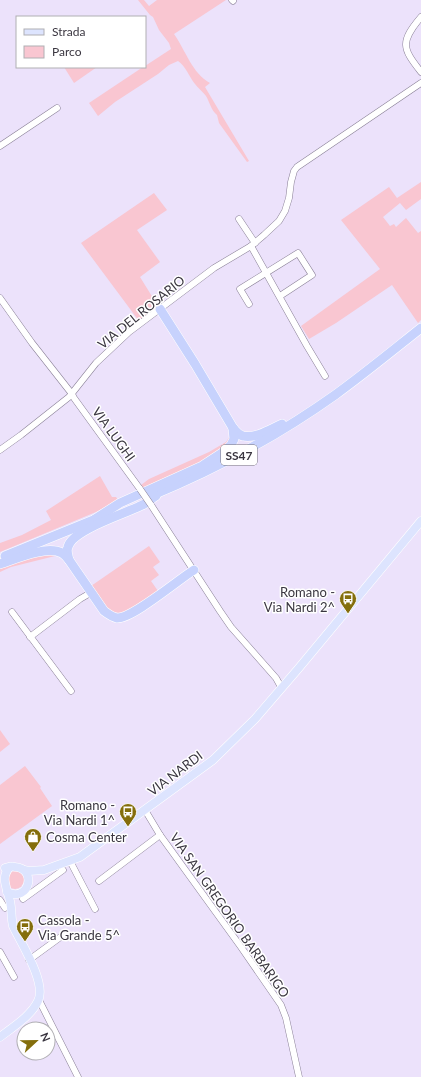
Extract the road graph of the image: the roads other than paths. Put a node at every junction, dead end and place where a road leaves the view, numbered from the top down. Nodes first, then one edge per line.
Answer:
1 (421, 17) edge
2 (421, 72) edge
3 (421, 83) edge
4 (57, 108) dead end
5 (0, 146) edge
6 (239, 219) dead end
7 (253, 245) junction
8 (266, 273) junction
9 (280, 296) junction
10 (0, 298) edge
11 (249, 304) dead end
12 (160, 308) junction
13 (421, 328) edge
14 (325, 376) dead end
15 (72, 394) junction
16 (311, 411) junction
17 (233, 428) junction
18 (0, 450) edge
19 (162, 491) junction
20 (147, 500) junction
21 (96, 519) junction
22 (421, 522) edge
23 (0, 559) edge
24 (69, 560) junction
25 (0, 564) edge
26 (194, 570) junction
27 (92, 592) junction
28 (12, 612) dead end
29 (30, 637) junction
30 (284, 685) junction
31 (71, 691) dead end
32 (145, 810) junction
33 (160, 835) junction
34 (70, 861) junction
35 (10, 867) junction
36 (0, 868) edge
37 (46, 869) junction
38 (24, 870) junction
39 (62, 870) dead end
40 (52, 878) junction
41 (0, 880) edge
42 (99, 881) dead end
43 (28, 882) junction
44 (7, 892) junction
45 (21, 896) junction
46 (0, 900) edge
47 (8, 909) junction
48 (95, 909) dead end
49 (66, 933) dead end
50 (0, 952) edge
51 (29, 960) junction
52 (14, 977) dead end
53 (39, 1000) junction
54 (0, 1037) edge
55 (78, 1077) edge
56 (299, 1077) edge

1 - 2 street
3 - 7 street, VIA DEL ROSARIO
4 - 5 street
6 - 7 street
7 - 8 street
7 - 12 street, VIA DEL ROSARIO
8 - 9 street
8 - 9 street
8 - 11 street
9 - 14 street
10 - 15 street, VIA LUGHI
12 - 15 street, VIA DEL ROSARIO
12 - 17 highway
13 - 16 highway, SS47
15 - 18 street, VIA DEL ROSARIO
15 - 20 street, VIA LUGHI, bridge
16 - 17 highway
16 - 19 highway, SS47
17 - 21 highway
19 - 20 highway, SS47
19 - 24 highway
20 - 21 highway, SS47
20 - 26 street, VIA LUGHI
21 - 23 highway, SS47
22 - 30 main road, VIA NARDI
24 - 25 highway
24 - 27 highway
26 - 27 highway
26 - 30 street, VIA LUGHI
27 - 29 street
28 - 29 street
29 - 31 street
30 - 32 main road, VIA NARDI
32 - 33 street, VIA SAN GREGORIO BARBARIGO
32 - 34 main road, VIA NARDI
33 - 42 street, VIA SAN GREGORIO BARBARIGO
33 - 56 street, VIA SAN GREGORIO BARBARIGO
34 - 37 main road, VIA NARDI
34 - 48 street
35 - 36 main road
35 - 38 main road
35 - 41 main road
37 - 38 main road, VIA NARDI
37 - 40 street
37 - 43 main road, VIA NARDI
38 - 43 main road
39 - 40 street
40 - 45 street
41 - 44 main road
43 - 45 main road
44 - 45 main road
44 - 47 main road
45 - 47 main road
46 - 47 street
47 - 51 main road
49 - 51 street
50 - 52 street
51 - 53 main road
53 - 54 main road
53 - 55 street

